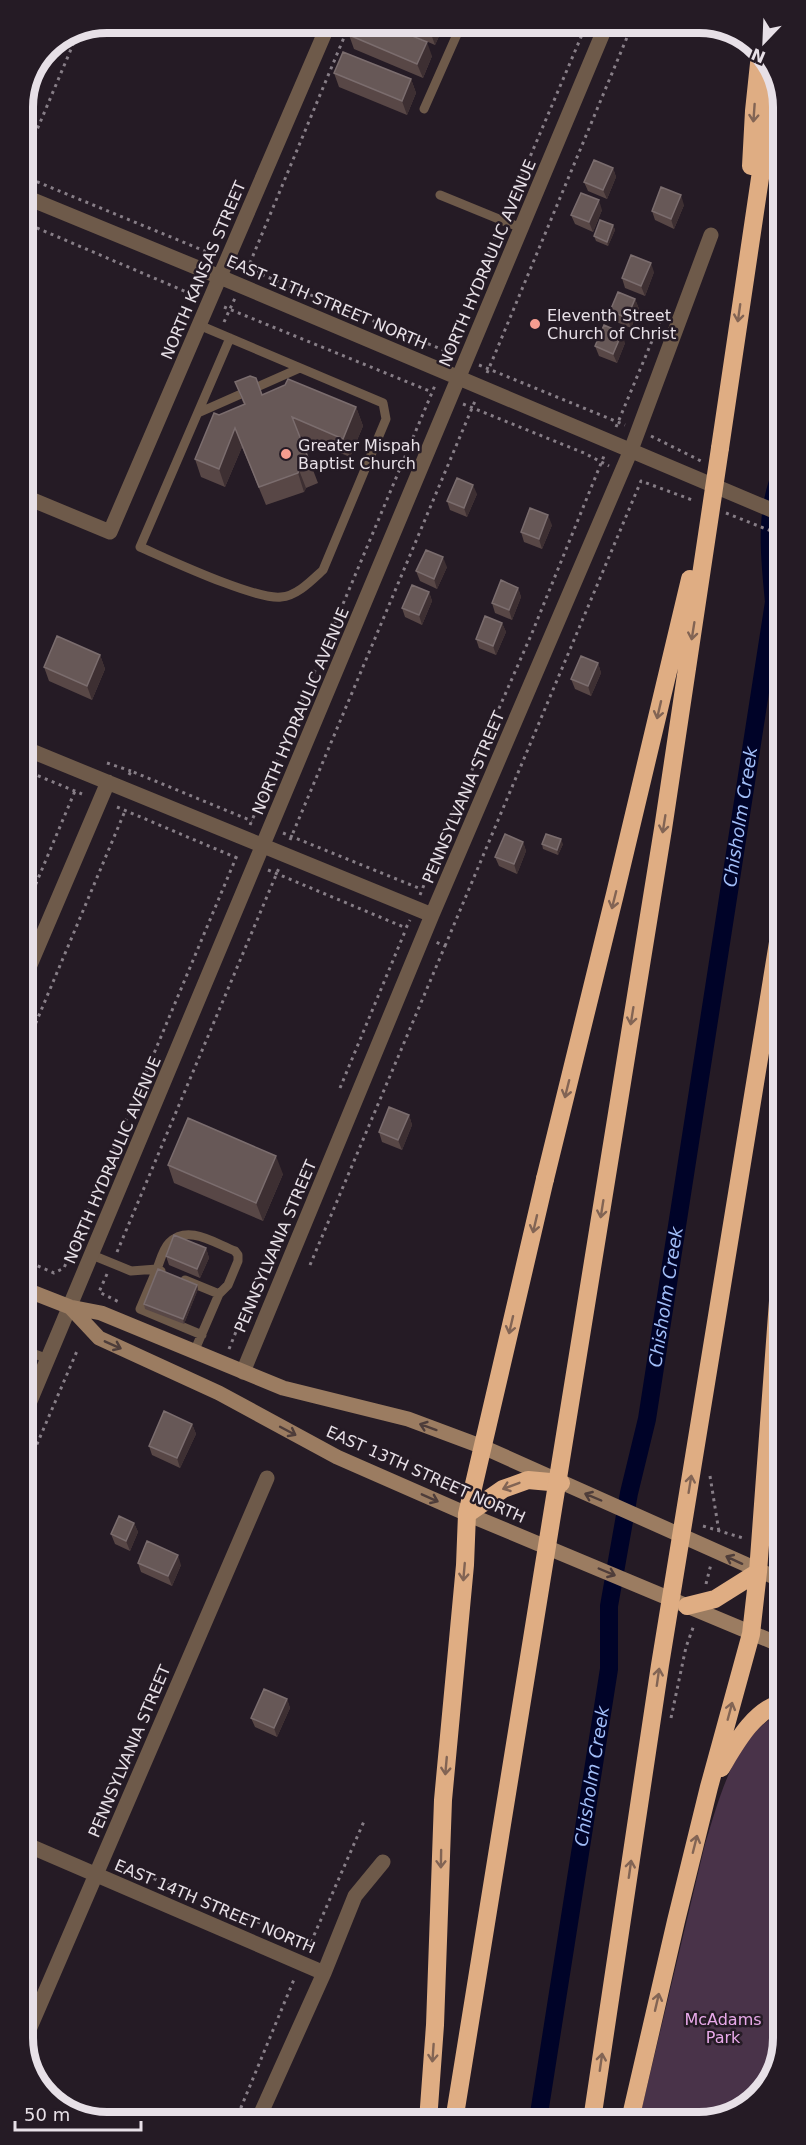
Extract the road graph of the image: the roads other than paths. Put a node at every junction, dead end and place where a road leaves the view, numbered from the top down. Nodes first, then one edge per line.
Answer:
1 (324, 33) edge
2 (458, 33) edge
3 (603, 33) edge
4 (758, 72) edge
5 (772, 97) edge
6 (424, 109) dead end
7 (440, 195) dead end
8 (33, 200) edge
9 (521, 228) junction
10 (711, 235) dead end
11 (747, 255) junction
12 (220, 277) junction
13 (199, 325) junction
14 (230, 338) junction
15 (300, 368) junction
16 (459, 378) junction
17 (198, 413) junction
18 (720, 448) junction
19 (631, 450) junction
20 (33, 500) edge
21 (773, 511) edge
22 (33, 752) edge
23 (108, 782) junction
24 (263, 846) junction
25 (432, 915) junction
26 (33, 958) edge
27 (773, 973) edge
28 (92, 1255) junction
29 (157, 1269) junction
30 (167, 1273) edge
31 (178, 1277) edge
32 (33, 1293) edge
33 (219, 1294) junction
34 (70, 1307) junction
35 (198, 1342) junction
36 (33, 1353) edge
37 (48, 1359) junction
38 (243, 1372) junction
39 (773, 1376) edge
40 (33, 1394) edge
41 (483, 1448) junction
42 (267, 1478) dead end
43 (561, 1483) junction
44 (467, 1514) junction
45 (758, 1572) junction
46 (773, 1577) edge
47 (687, 1606) junction
48 (751, 1634) junction
49 (773, 1642) edge
50 (773, 1705) edge
51 (709, 1787) junction
52 (33, 1847) edge
53 (383, 1862) dead end
54 (96, 1874) junction
55 (324, 1972) junction
56 (33, 2022) edge
57 (261, 2112) edge
58 (429, 2112) edge
59 (455, 2112) edge
60 (593, 2112) edge
61 (632, 2112) edge

1 - 12 street, NORTH KANSAS STREET
2 - 6 lane
3 - 9 street, NORTH HYDRAULIC AVENUE
4 -> 11 highway
5 - 11 highway
7 - 9 lane
8 - 12 street, EAST 11TH STREET NORTH
9 - 16 street, NORTH HYDRAULIC AVENUE
10 - 19 street, PENNSYLVANIA STREET
11 -> 18 highway
12 - 13 street, NORTH KANSAS STREET
12 - 16 street, EAST 11TH STREET NORTH
13 - 14 lane
13 - 20 street, NORTH KANSAS STREET
14 - 15 lane
14 - 17 lane
15 - 17 lane
15 - 17 lane
16 - 19 street, EAST 11TH STREET NORTH
16 - 24 street, NORTH HYDRAULIC AVENUE
18 -> 41 highway, bridge
18 -> 59 highway, bridge
19 - 21 street, EAST 11TH STREET NORTH
19 - 25 street, PENNSYLVANIA STREET
22 - 23 street
23 - 24 street
23 - 26 street
24 - 25 street
24 - 28 street, NORTH HYDRAULIC AVENUE
25 - 38 street, PENNSYLVANIA STREET
60 -> 27 highway, bridge
28 - 29 lane
28 - 34 street, NORTH HYDRAULIC AVENUE
29 - 30 lane
29 - 33 lane
29 - 35 lane
31 - 33 lane
32 - 34 main road, EAST 13TH STREET NORTH
33 - 35 lane
34 - 35 main road, EAST 13TH STREET NORTH
34 - 37 street, NORTH HYDRAULIC AVENUE
34 -> 44 main road, EAST 13TH STREET NORTH
35 - 38 main road, EAST 13TH STREET NORTH
36 - 37 lane
37 - 40 street, NORTH HYDRAULIC AVENUE
41 -> 38 main road, EAST 13TH STREET NORTH
39 - 45 highway
41 - 43 main road, EAST 13TH STREET NORTH
41 - 44 highway
42 - 54 street, PENNSYLVANIA STREET
43 -> 44 highway
45 -> 43 main road, EAST 13TH STREET NORTH
44 -> 47 main road, EAST 13TH STREET NORTH
44 -> 58 highway
45 - 46 main road, EAST 13TH STREET NORTH
45 - 47 highway
45 - 48 highway
47 - 48 main road, EAST 13TH STREET NORTH
48 - 49 main road, EAST 13TH STREET NORTH
51 -> 48 highway
50 - 51 highway
61 -> 51 highway
52 - 54 street, EAST 14TH STREET NORTH
53 - 55 street
54 - 55 street, EAST 14TH STREET NORTH
54 - 56 street, PENNSYLVANIA STREET
55 - 57 street

